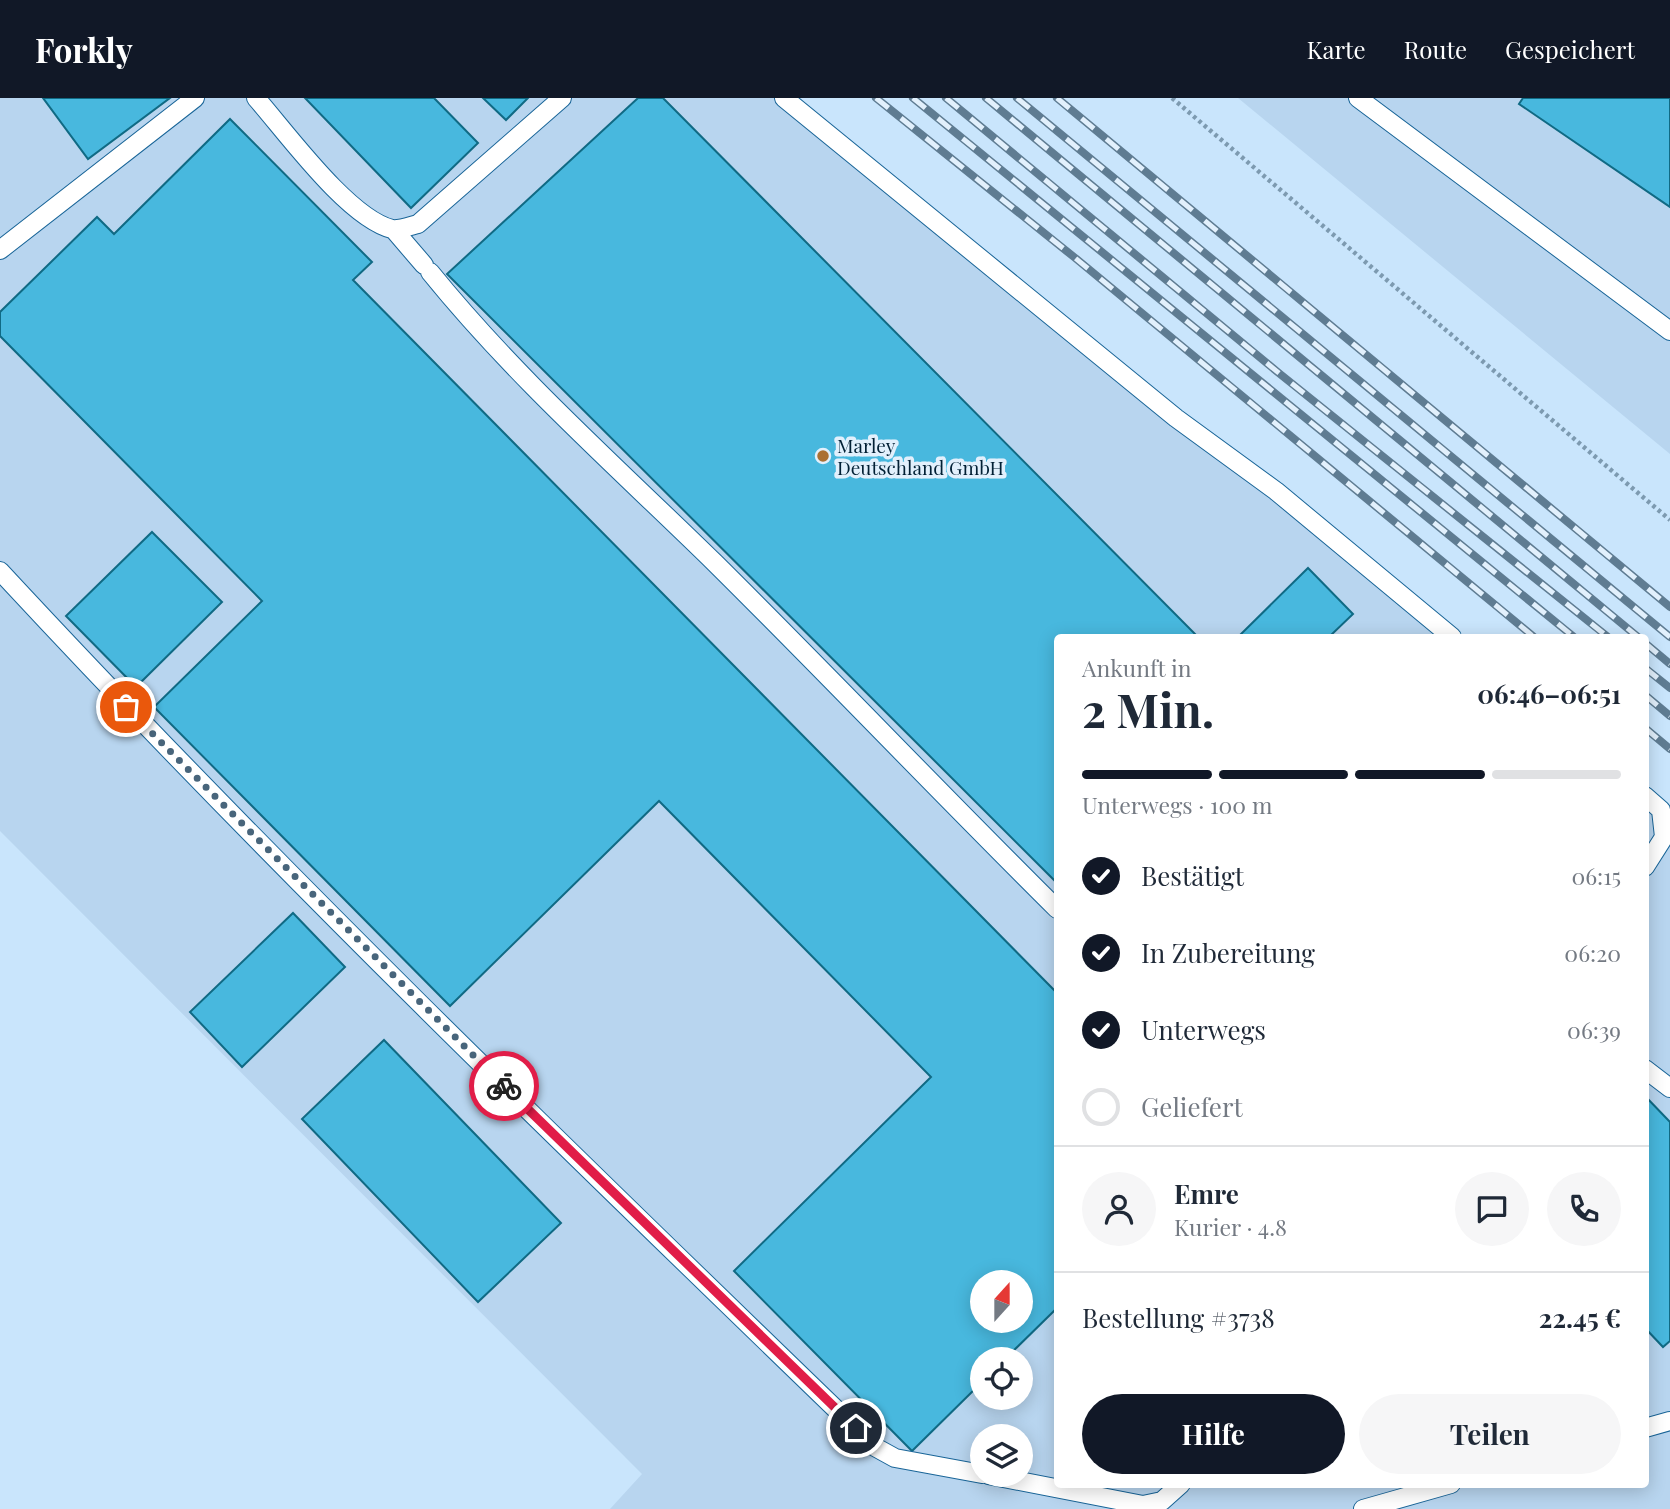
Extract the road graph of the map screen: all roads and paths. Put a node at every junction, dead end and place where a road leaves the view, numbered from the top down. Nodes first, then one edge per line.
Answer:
1 (195, 98) edge
2 (256, 98) edge
3 (562, 98) edge
4 (784, 98) edge
5 (1172, 98) edge
6 (1358, 98) edge
7 (394, 230) junction
8 (0, 250) edge
9 (1666, 324) edge
10 (1670, 520) edge
11 (0, 571) edge
12 (1448, 634) edge
13 (1649, 800) edge
14 (1667, 840) edge
15 (1649, 862) edge
16 (1054, 906) edge
17 (1649, 1072) edge
18 (1670, 1088) edge
19 (1670, 1421) edge
20 (1649, 1427) edge
21 (970, 1472) edge
22 (1033, 1484) edge
23 (1054, 1488) edge
24 (1055, 1488) edge
25 (1177, 1488) edge
26 (1437, 1488) edge
27 (1363, 1509) edge

1 - 8 lane
2 - 7 lane
3 - 7 lane
4 - 12 lane
5 - 10 path
6 - 9 lane
7 - 16 lane
11 - 21 lane
13 - 14 lane
14 - 15 lane
17 - 18 lane
19 - 20 lane
22 - 23 lane
24 - 25 lane
26 - 27 lane

